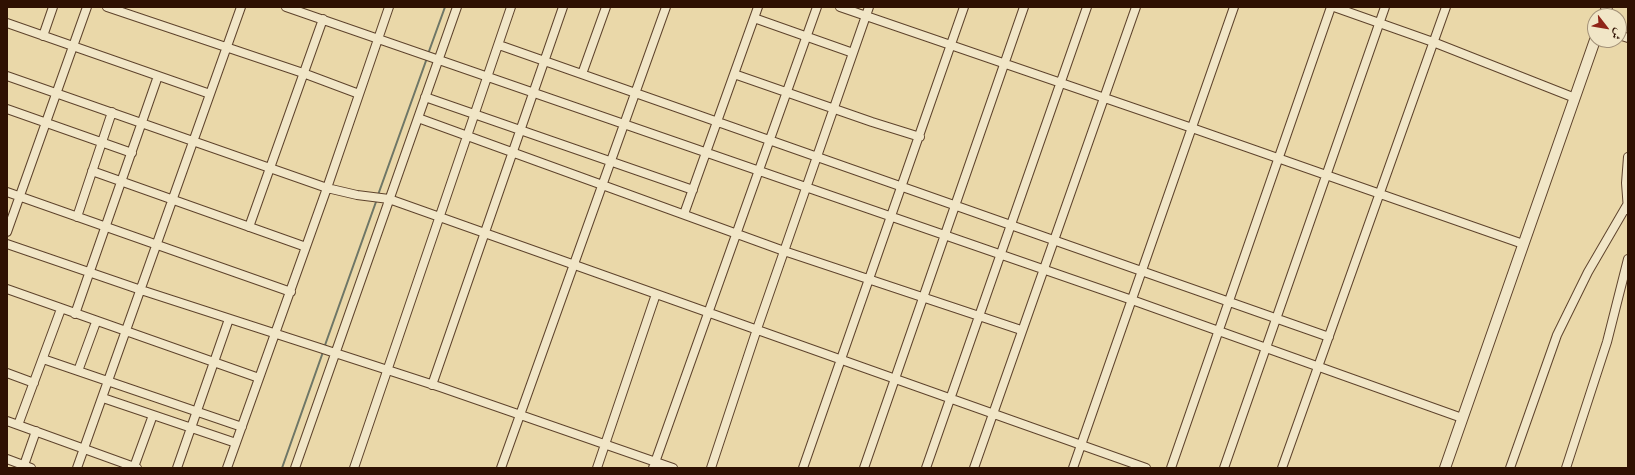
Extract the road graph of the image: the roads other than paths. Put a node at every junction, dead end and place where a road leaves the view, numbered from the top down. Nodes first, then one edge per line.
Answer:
1 (53, 7) edge
2 (87, 7) edge
3 (107, 7) edge
4 (241, 7) edge
5 (286, 7) edge
6 (389, 7) edge
7 (457, 7) edge
8 (511, 7) edge
9 (563, 7) edge
10 (606, 7) edge
11 (666, 7) edge
12 (758, 7) edge
13 (817, 7) edge
14 (840, 7) edge
15 (869, 7) edge
16 (964, 7) edge
17 (1024, 7) edge
18 (1087, 7) edge
19 (1136, 7) edge
20 (1234, 7) edge
21 (1333, 7) edge
22 (1385, 7) edge
23 (1446, 7) edge
24 (866, 16) junction
25 (754, 18) junction
26 (323, 19) junction
27 (7, 23) edge
28 (1379, 23) junction
29 (43, 36) junction
30 (807, 36) junction
31 (378, 38) junction
32 (1433, 42) junction
33 (498, 45) junction
34 (951, 45) junction
35 (73, 47) junction
36 (227, 47) junction
37 (1592, 48) edge
38 (853, 53) junction
39 (439, 59) junction
40 (545, 61) junction
41 (1005, 64) junction
42 (303, 73) junction
43 (582, 74) junction
44 (734, 74) junction
45 (7, 76) edge
46 (158, 76) junction
47 (488, 77) junction
48 (1061, 83) junction
49 (534, 92) junction
50 (635, 92) junction
51 (786, 92) junction
52 (56, 93) junction
53 (210, 94) junction
54 (359, 94) junction
55 (425, 97) junction
56 (1105, 98) junction
57 (1574, 98) junction
58 (7, 109) edge
59 (834, 109) junction
60 (112, 112) junction
61 (475, 114) junction
62 (418, 118) junction
63 (717, 122) junction
64 (46, 123) junction
65 (142, 123) junction
66 (624, 126) junction
67 (1192, 128) junction
68 (520, 130) junction
69 (468, 135) junction
70 (920, 137) junction
71 (192, 141) junction
72 (769, 141) junction
73 (101, 143) junction
74 (513, 151) junction
75 (132, 153) junction
76 (706, 154) junction
77 (1628, 157) edge
78 (817, 158) junction
79 (1280, 159) junction
80 (611, 162) junction
81 (270, 168) junction
82 (92, 171) junction
83 (758, 171) junction
84 (1327, 175) junction
85 (122, 182) junction
86 (602, 185) junction
87 (328, 188) junction
88 (806, 188) junction
89 (902, 188) junction
90 (693, 190) junction
91 (7, 192) edge
92 (1380, 194) junction
93 (20, 196) junction
94 (171, 199) junction
95 (389, 199) junction
96 (1627, 205) edge
97 (954, 206) junction
98 (684, 214) junction
99 (1628, 214) edge
100 (77, 216) junction
101 (441, 217) junction
102 (891, 218) junction
103 (1010, 226) junction
104 (106, 227) junction
105 (249, 227) junction
106 (7, 232) edge
107 (485, 233) junction
108 (736, 233) junction
109 (944, 236) junction
110 (1053, 241) junction
111 (7, 244) edge
112 (1523, 244) junction
113 (156, 245) junction
114 (306, 247) junction
115 (784, 251) junction
116 (1001, 255) junction
117 (1628, 259) edge
118 (574, 264) junction
119 (1043, 269) junction
120 (1142, 271) junction
121 (90, 273) junction
122 (870, 279) junction
123 (7, 289) edge
124 (141, 290) junction
125 (291, 292) junction
126 (656, 294) junction
127 (923, 297) junction
128 (1132, 300) junction
129 (1229, 301) junction
130 (61, 309) junction
131 (708, 312) junction
132 (75, 314) junction
133 (979, 316) junction
134 (1277, 318) junction
135 (229, 319) junction
136 (96, 322) junction
137 (757, 329) junction
138 (1021, 330) junction
139 (126, 332) junction
140 (1219, 332) junction
141 (275, 334) junction
142 (1329, 337) junction
143 (1267, 348) junction
144 (335, 353) junction
145 (43, 359) junction
146 (842, 359) junction
147 (214, 363) junction
148 (1318, 367) junction
149 (78, 371) junction
150 (388, 371) junction
151 (7, 373) edge
152 (258, 378) junction
153 (893, 379) junction
154 (108, 381) junction
155 (34, 383) junction
156 (432, 385) junction
157 (103, 398) junction
158 (950, 399) junction
159 (197, 412) junction
160 (993, 414) junction
161 (152, 415) junction
162 (520, 415) junction
163 (1462, 418) junction
164 (7, 421) edge
165 (18, 425) junction
166 (242, 427) junction
167 (191, 428) junction
168 (36, 431) junction
169 (236, 443) junction
170 (605, 445) junction
171 (1081, 446) junction
172 (84, 449) junction
173 (7, 459) edge
174 (654, 465) edge
175 (26, 467) edge
176 (136, 467) edge
177 (77, 468) edge
178 (177, 468) edge
179 (227, 468) edge
180 (296, 468) edge
181 (354, 468) edge
182 (501, 468) edge
183 (597, 468) edge
184 (673, 468) edge
185 (712, 468) edge
186 (803, 468) edge
187 (864, 468) edge
188 (926, 468) edge
189 (974, 468) edge
190 (1073, 468) edge
191 (1146, 468) edge
192 (1171, 468) edge
193 (1224, 468) edge
194 (1282, 468) edge
195 (1445, 468) edge
196 (1510, 468) edge
197 (1566, 468) edge

1 - 29 street
2 - 35 street
3 - 36 street
4 - 36 street
5 - 26 street
6 - 31 street
7 - 39 street
8 - 33 street
9 - 40 street
10 - 43 street
11 - 50 street
12 - 25 street
13 - 30 street
14 - 24 street
15 - 24 street
16 - 34 street
17 - 41 street
18 - 48 street
19 - 56 street
20 - 67 street
21 - 28 street
21 - 79 street
22 - 28 street
23 - 32 street
24 - 34 street
24 - 38 street
25 - 30 street
25 - 44 street
26 - 31 street
26 - 42 street
27 - 29 street
28 - 32 street
28 - 84 street
29 - 35 street
30 - 38 street
30 - 51 street
31 - 39 street
31 - 54 street
32 - 57 street
32 - 92 street
33 - 40 street
33 - 47 street
34 - 41 street
34 - 70 street
35 - 46 street
35 - 52 street
36 - 42 street
36 - 53 street
37 - 57 street
38 - 59 street
39 - 47 street
39 - 55 street
40 - 43 street
40 - 49 street
41 - 48 street
41 - 97 street
42 - 54 street
42 - 81 street
43 - 50 street
44 - 51 street
44 - 63 street
45 - 52 street
46 - 53 street
46 - 65 street
47 - 49 street
47 - 61 street
48 - 56 street
48 - 103 street
49 - 66 street
49 - 68 street
50 - 63 street
50 - 66 street
51 - 59 street
51 - 72 street
52 - 60 street
52 - 64 street
53 - 71 street
54 - 87 street
55 - 61 street
55 - 62 street
56 - 67 street
56 - 110 street
57 - 112 street
58 - 64 street
59 - 70 street
59 - 78 street
60 - 65 street
60 - 73 street
61 - 68 street
61 - 69 street
62 - 69 street
62 - 95 street
63 - 72 street
63 - 76 street
64 - 73 street
64 - 93 street
65 - 71 street
65 - 75 street
66 - 76 street
66 - 80 street
67 - 79 street
67 - 120 street
68 - 74 street
68 - 80 street
69 - 74 street
69 - 101 street
70 - 89 street
71 - 81 street
71 - 94 street
72 - 78 street
72 - 83 street
73 - 75 street
73 - 82 street
74 - 86 street
74 - 107 street
75 - 85 street
76 - 83 street
76 - 90 street
77 - 96 street
78 - 88 street
78 - 89 street
79 - 84 street
79 - 129 street
80 - 86 street
80 - 90 street
81 - 87 street
81 - 105 street
82 - 85 street
82 - 100 street
83 - 88 street
83 - 108 street
84 - 92 street
84 - 134 street
85 - 94 street
85 - 104 street
86 - 98 street
86 - 118 street
87 - 95 street
87 - 114 street
88 - 102 street
88 - 115 street
89 - 97 street
89 - 102 street
90 - 98 street
91 - 93 street
92 - 112 street
92 - 142 street
93 - 100 street
93 - 106 street
94 - 105 street
94 - 113 street
95 - 101 street
95 - 144 street
96 - 99 street
96 - 196 street
97 - 103 street
97 - 109 street
98 - 108 street
100 - 104 street
101 - 107 street
101 - 150 street
102 - 109 street
102 - 122 street
103 - 110 street
103 - 116 street
104 - 113 street
104 - 121 street
105 - 114 street
107 - 118 street
107 - 156 street
108 - 115 street
108 - 131 street
109 - 116 street
109 - 127 street
110 - 119 street
110 - 120 street
111 - 121 street
112 - 163 street
113 - 124 street
113 - 125 street
114 - 125 street
115 - 122 street
115 - 137 street
116 - 119 street
116 - 133 street
117 - 197 street
118 - 126 street
118 - 162 street
119 - 128 street
119 - 138 street
120 - 128 street
120 - 129 street
121 - 124 street
121 - 132 street
122 - 127 street
122 - 146 street
123 - 130 street
124 - 135 street
124 - 139 street
125 - 141 street
126 - 131 street
126 - 170 street
127 - 133 street
127 - 153 street
128 - 140 street
128 - 171 street
129 - 134 street
129 - 140 street
130 - 132 street
130 - 145 street
131 - 137 street
131 - 174 street
132 - 136 street
133 - 138 street
133 - 158 street
134 - 142 street
134 - 143 street
135 - 141 street
135 - 147 street
136 - 139 street
136 - 149 street
137 - 146 street
137 - 185 street
138 - 160 street
139 - 147 street
139 - 154 street
140 - 143 street
140 - 192 street
141 - 144 street
141 - 152 street
142 - 148 street
143 - 148 street
143 - 193 street
144 - 150 street
144 - 180 street
145 - 149 street
145 - 155 street
146 - 153 street
146 - 186 street
147 - 152 street
147 - 159 street
148 - 163 street
148 - 194 street
149 - 154 street
150 - 156 street
150 - 181 street
151 - 155 street
152 - 166 street
153 - 158 street
153 - 187 street
154 - 157 street
154 - 159 street
155 - 165 street
156 - 162 street
157 - 161 street
157 - 172 street
158 - 160 street
158 - 188 street
159 - 166 street
159 - 167 street
160 - 171 street
160 - 189 street
161 - 167 street
161 - 176 street
162 - 170 street
162 - 182 street
163 - 195 street
164 - 165 street
165 - 168 street
166 - 169 street
167 - 169 street
167 - 178 street
168 - 172 street
168 - 175 street
169 - 179 street
170 - 174 street
170 - 183 street
171 - 190 street
171 - 191 street
172 - 176 street
172 - 177 street
173 - 175 street
174 - 184 street

